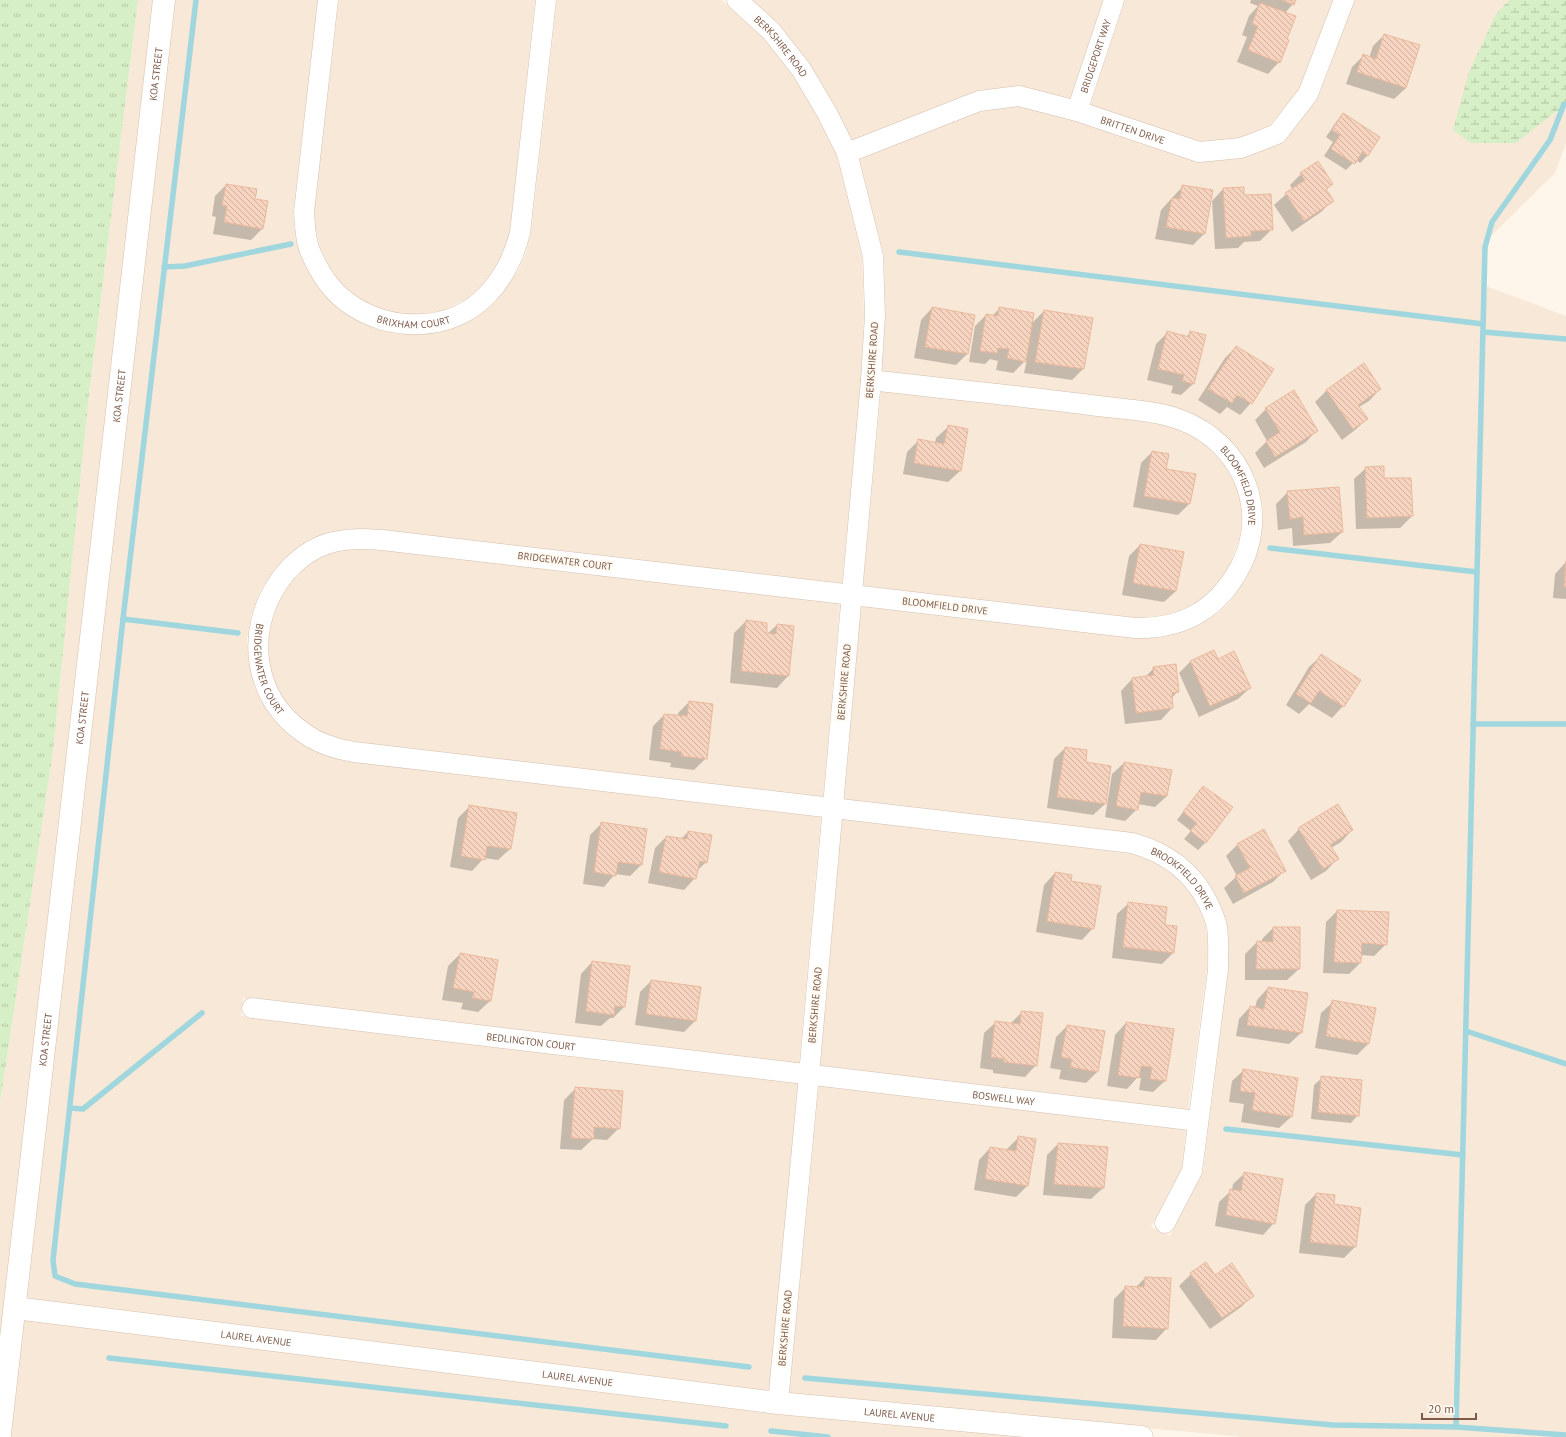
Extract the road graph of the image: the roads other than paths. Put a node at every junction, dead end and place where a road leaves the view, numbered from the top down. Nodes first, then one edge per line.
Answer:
1 (164, 0) edge
2 (328, 0) edge
3 (546, 0) edge
4 (737, 0) edge
5 (1114, 0) edge
6 (1344, 0) edge
7 (1077, 111) junction
8 (847, 153) junction
9 (871, 380) junction
10 (852, 595) junction
11 (832, 809) junction
12 (252, 1008) dead end
13 (809, 1075) junction
14 (1198, 1121) junction
15 (1165, 1223) dead end
16 (15, 1308) junction
17 (778, 1403) junction
18 (0, 1434) edge
19 (1142, 1437) edge

1 - 16 main road, KOA STREET
2 - 3 street, BRIXHAM COURT
4 - 8 street, BERKSHIRE ROAD
5 - 7 street, BRIDGEPORT WAY
6 - 7 street, BRITTEN DRIVE
7 - 8 street, BRITTEN DRIVE
8 - 9 street, BERKSHIRE ROAD
9 - 10 street, BERKSHIRE ROAD
9 - 10 street, BLOOMFIELD DRIVE
10 - 11 street, BERKSHIRE ROAD
10 - 11 street, BRIDGEWATER COURT
11 - 13 street, BERKSHIRE ROAD
11 - 14 street, BROOKFIELD DRIVE
12 - 13 street, BEDLINGTON COURT
13 - 14 street, BOSWELL WAY
13 - 17 street, BERKSHIRE ROAD
14 - 15 street, BROOKFIELD DRIVE
16 - 17 main road, LAUREL AVENUE
16 - 18 main road, KOA STREET
17 - 19 main road, LAUREL AVENUE

